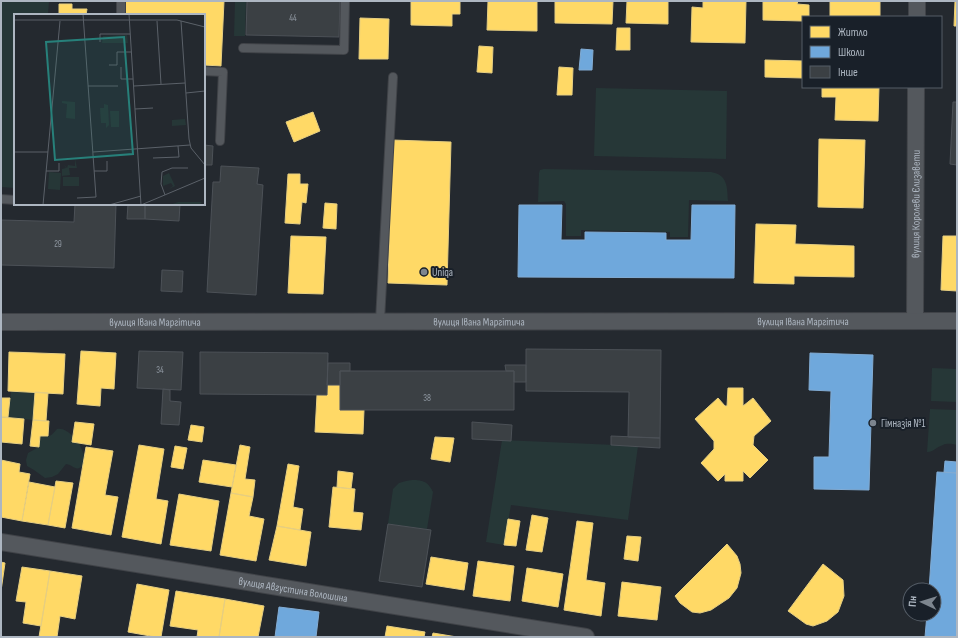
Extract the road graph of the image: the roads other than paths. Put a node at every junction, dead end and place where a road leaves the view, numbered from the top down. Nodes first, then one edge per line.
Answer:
1 (121, 1) edge
2 (346, 1) edge
3 (917, 1) edge
4 (121, 14) edge
5 (917, 16) edge
6 (243, 48) dead end
7 (205, 71) edge
8 (393, 77) dead end
9 (916, 88) edge
10 (220, 141) dead end
11 (1, 199) edge
12 (14, 200) edge
13 (915, 320) junction
14 (957, 321) edge
15 (1, 322) edge
16 (380, 322) junction
17 (1, 542) edge
18 (586, 637) edge

1 - 4 lane
2 - 6 lane
3 - 5 street
7 - 10 lane
8 - 16 lane
9 - 13 street, вулиця Королеви Єлизавети
11 - 12 lane
13 - 14 street, вулиця Івана Маргітича
13 - 16 street, вулиця Івана Маргітича
15 - 16 street, вулиця Івана Маргітича
17 - 18 street, вулиця Августина Волошина

